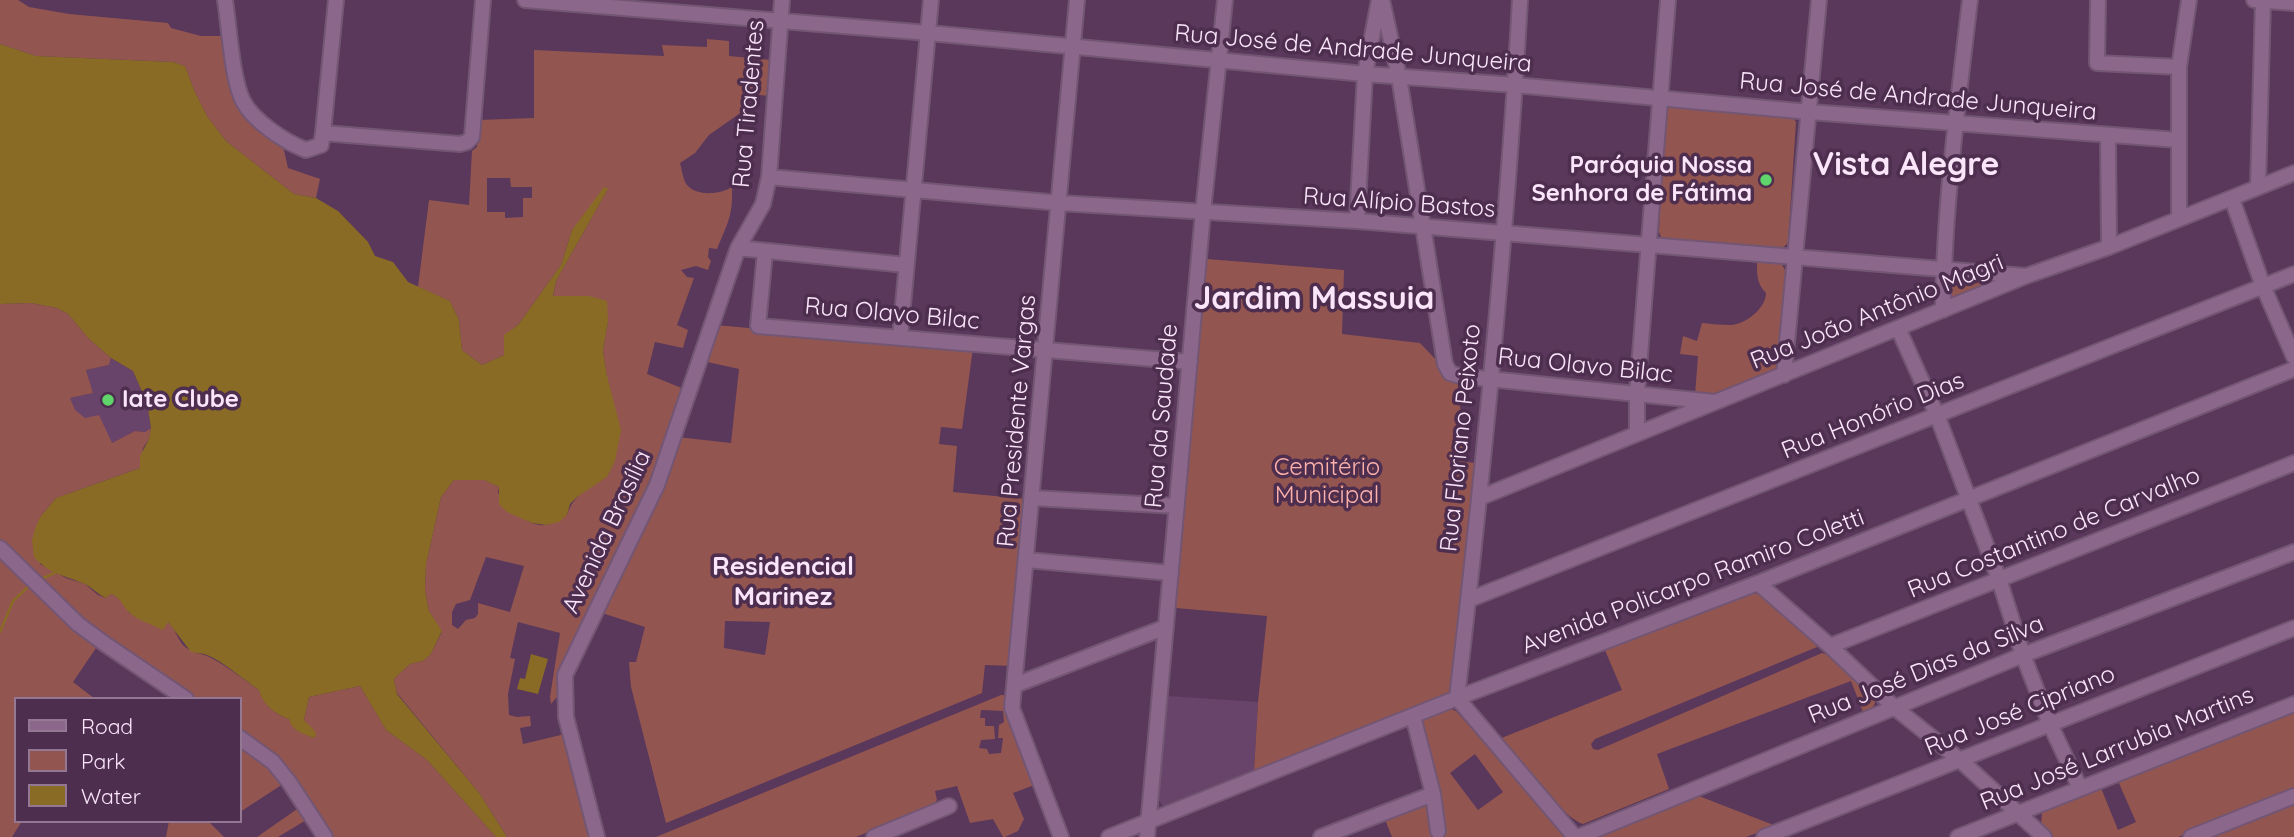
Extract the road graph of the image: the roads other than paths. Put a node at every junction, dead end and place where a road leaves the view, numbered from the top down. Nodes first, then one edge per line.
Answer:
1 (225, 0) edge
2 (336, 0) edge
3 (483, 0) edge
4 (525, 0) edge
5 (782, 0) edge
6 (931, 0) edge
7 (1077, 0) edge
8 (1225, 0) edge
9 (1381, 0) edge
10 (1520, 0) edge
11 (1668, 0) edge
12 (1819, 0) edge
13 (1970, 0) edge
14 (2098, 0) edge
15 (2189, 0) edge
16 (2253, 0) edge
17 (2263, 1) edge
18 (2294, 3) edge
19 (633, 4) edge
20 (780, 21) junction
21 (929, 33) junction
22 (1072, 47) junction
23 (1219, 60) junction
24 (2179, 67) junction
25 (1365, 74) junction
26 (1399, 77) junction
27 (1515, 85) junction
28 (1661, 99) junction
29 (1810, 112) junction
30 (1956, 123) junction
31 (323, 133) junction
32 (2108, 136) junction
33 (2178, 140) junction
34 (2294, 173) edge
35 (769, 177) junction
36 (2258, 187) junction
37 (912, 191) junction
38 (2232, 198) junction
39 (1060, 203) junction
40 (1203, 212) junction
41 (2179, 218) junction
42 (1357, 221) junction
43 (1423, 227) junction
44 (1504, 233) junction
45 (1650, 245) junction
46 (2109, 247) junction
47 (738, 248) junction
48 (765, 252) junction
49 (1794, 258) junction
50 (906, 265) junction
51 (1943, 270) junction
52 (2294, 274) edge
53 (2026, 276) junction
54 (2263, 286) junction
55 (1943, 310) junction
56 (1898, 328) junction
57 (900, 338) junction
58 (1046, 349) junction
59 (2294, 357) edge
60 (1190, 362) junction
61 (2294, 369) edge
62 (1784, 375) junction
63 (1490, 379) junction
64 (1637, 393) junction
65 (1716, 402) junction
66 (1937, 415) junction
67 (1637, 434) junction
68 (2294, 463) edge
69 (1032, 498) junction
70 (1479, 498) junction
71 (1969, 498) junction
72 (1177, 506) junction
73 (0, 548) edge
74 (2294, 552) edge
75 (1027, 560) junction
76 (1171, 573) junction
77 (1999, 579) junction
78 (1758, 583) junction
79 (1468, 600) junction
80 (1166, 627) junction
81 (2294, 628) edge
82 (1830, 646) junction
83 (2023, 655) junction
84 (1015, 685) junction
85 (183, 697) edge
86 (1457, 698) junction
87 (2294, 704) edge
88 (1894, 707) junction
89 (1413, 716) junction
90 (2050, 724) junction
91 (242, 740) edge
92 (1960, 760) junction
93 (2080, 789) junction
94 (1433, 794) junction
95 (2294, 796) edge
96 (949, 806) dead end
97 (2017, 814) junction
98 (1149, 821) junction
99 (1438, 831) dead end
100 (1784, 834) edge
101 (325, 837) edge
102 (597, 837) edge
103 (874, 837) edge
104 (1061, 837) edge
105 (1109, 837) edge
106 (1147, 837) edge
107 (1321, 837) edge
108 (1577, 837) edge
109 (1764, 837) edge
110 (1958, 837) edge
111 (2045, 837) edge
112 (2191, 837) edge

1 - 31 street
2 - 31 street
3 - 31 street
4 - 19 street, Rua José de Andrade Junqueira
5 - 20 street, Rua Tiradentes
6 - 21 street
7 - 22 street, Rua Presidente Vargas
8 - 23 street, Rua da Saudade
9 - 25 street
9 - 26 street
10 - 27 street, Rua Floriano Peixoto
11 - 28 street
12 - 29 street
13 - 30 street
14 - 24 street
15 - 24 street
16 - 17 street
17 - 18 street
17 - 36 street
19 - 20 street, Rua José de Andrade Junqueira
20 - 21 street, Rua José de Andrade Junqueira
20 - 35 street, Rua Tiradentes
21 - 22 street, Rua José de Andrade Junqueira
21 - 37 street
22 - 23 street, Rua José de Andrade Junqueira
22 - 39 street, Rua Presidente Vargas
23 - 25 street, Rua José de Andrade Junqueira
23 - 40 street, Rua da Saudade
24 - 33 street
25 - 26 street, Rua José de Andrade Junqueira
25 - 42 street
26 - 27 street, Rua José de Andrade Junqueira
26 - 43 street
27 - 28 street, Rua José de Andrade Junqueira
27 - 44 street, Rua Floriano Peixoto
28 - 29 street, Rua José de Andrade Junqueira
28 - 45 street
29 - 30 street, Rua José de Andrade Junqueira
29 - 49 street
30 - 32 street, Rua José de Andrade Junqueira
30 - 51 street
32 - 33 street, Rua José de Andrade Junqueira
32 - 46 street
33 - 41 street
34 - 36 street, Rua João Antônio Magri
35 - 37 street, Rua Alípio Bastos
35 - 47 street, Rua Tiradentes
36 - 38 street, Rua João Antônio Magri
37 - 39 street, Rua Alípio Bastos
37 - 50 street
38 - 41 street, Rua João Antônio Magri
38 - 54 street
39 - 40 street, Rua Alípio Bastos
39 - 58 street, Rua Presidente Vargas
40 - 42 street, Rua Alípio Bastos
40 - 60 street, Rua da Saudade
41 - 46 street, Rua João Antônio Magri
42 - 43 street, Rua Alípio Bastos
43 - 44 street, Rua Alípio Bastos
43 - 63 street, Rua Olavo Bilac
44 - 45 street, Rua Alípio Bastos
44 - 63 street, Rua Floriano Peixoto
45 - 49 street, Rua Alípio Bastos
45 - 64 street
46 - 53 street, Rua João Antônio Magri
47 - 48 street
47 - 102 street, Avenida Brasília
48 - 50 street
48 - 57 street, Rua Olavo Bilac
49 - 51 street, Rua Alípio Bastos
49 - 62 street
50 - 57 street
51 - 53 street, Rua Alípio Bastos
51 - 55 street
52 - 54 street, Rua Honório Dias
53 - 55 street, Rua João Antônio Magri
54 - 59 street
54 - 66 street, Rua Honório Dias
55 - 56 street, Rua João Antônio Magri
56 - 62 street, Rua João Antônio Magri
56 - 66 street
57 - 58 street, Rua Olavo Bilac
58 - 60 street, Rua Olavo Bilac
58 - 69 street, Rua Presidente Vargas
60 - 72 street, Rua da Saudade
61 - 71 street, Avenida Policarpo Ramiro Coletti
62 - 65 street, Rua João Antônio Magri
63 - 64 street, Rua Olavo Bilac
63 - 70 street, Rua Floriano Peixoto
64 - 65 street, Rua Olavo Bilac
64 - 67 street
65 - 67 street, Rua João Antônio Magri
66 - 71 street
66 - 79 street, Rua Honório Dias
67 - 70 street, Rua João Antônio Magri
68 - 77 street, Rua Costantino de Carvalho
69 - 72 street
69 - 75 street, Rua Presidente Vargas
70 - 79 street, Rua Floriano Peixoto
71 - 77 street
71 - 78 street, Avenida Policarpo Ramiro Coletti
72 - 76 street, Rua da Saudade
73 - 85 street
74 - 83 street, Rua José Dias da Silva
75 - 76 street
75 - 84 street, Rua Presidente Vargas
76 - 80 street, Rua da Saudade
77 - 82 street, Rua Costantino de Carvalho
77 - 83 street
78 - 82 street
78 - 86 street, Avenida Policarpo Ramiro Coletti
79 - 86 street, Rua Floriano Peixoto
80 - 84 street
80 - 98 street, Rua da Saudade
81 - 90 street, Rua José Cipriano
82 - 88 street
83 - 88 street, Rua José Dias da Silva
83 - 90 street
84 - 104 street, Rua Presidente Vargas
86 - 89 street, Avenida Policarpo Ramiro Coletti
86 - 108 street
87 - 93 street, Rua José Larrubia Martins
88 - 92 street
88 - 108 street, Rua José Dias da Silva
89 - 94 street
89 - 98 street, Avenida Policarpo Ramiro Coletti
90 - 92 street, Rua José Cipriano
90 - 93 street
91 - 101 street
92 - 97 street
92 - 100 street, Rua José Cipriano
93 - 97 street, Rua José Larrubia Martins
94 - 99 street
94 - 107 street
95 - 112 street
96 - 103 street
97 - 110 street, Rua José Larrubia Martins
97 - 111 street
98 - 105 street, Avenida Policarpo Ramiro Coletti
98 - 106 street, Rua da Saudade
100 - 109 street, Rua José Cipriano

